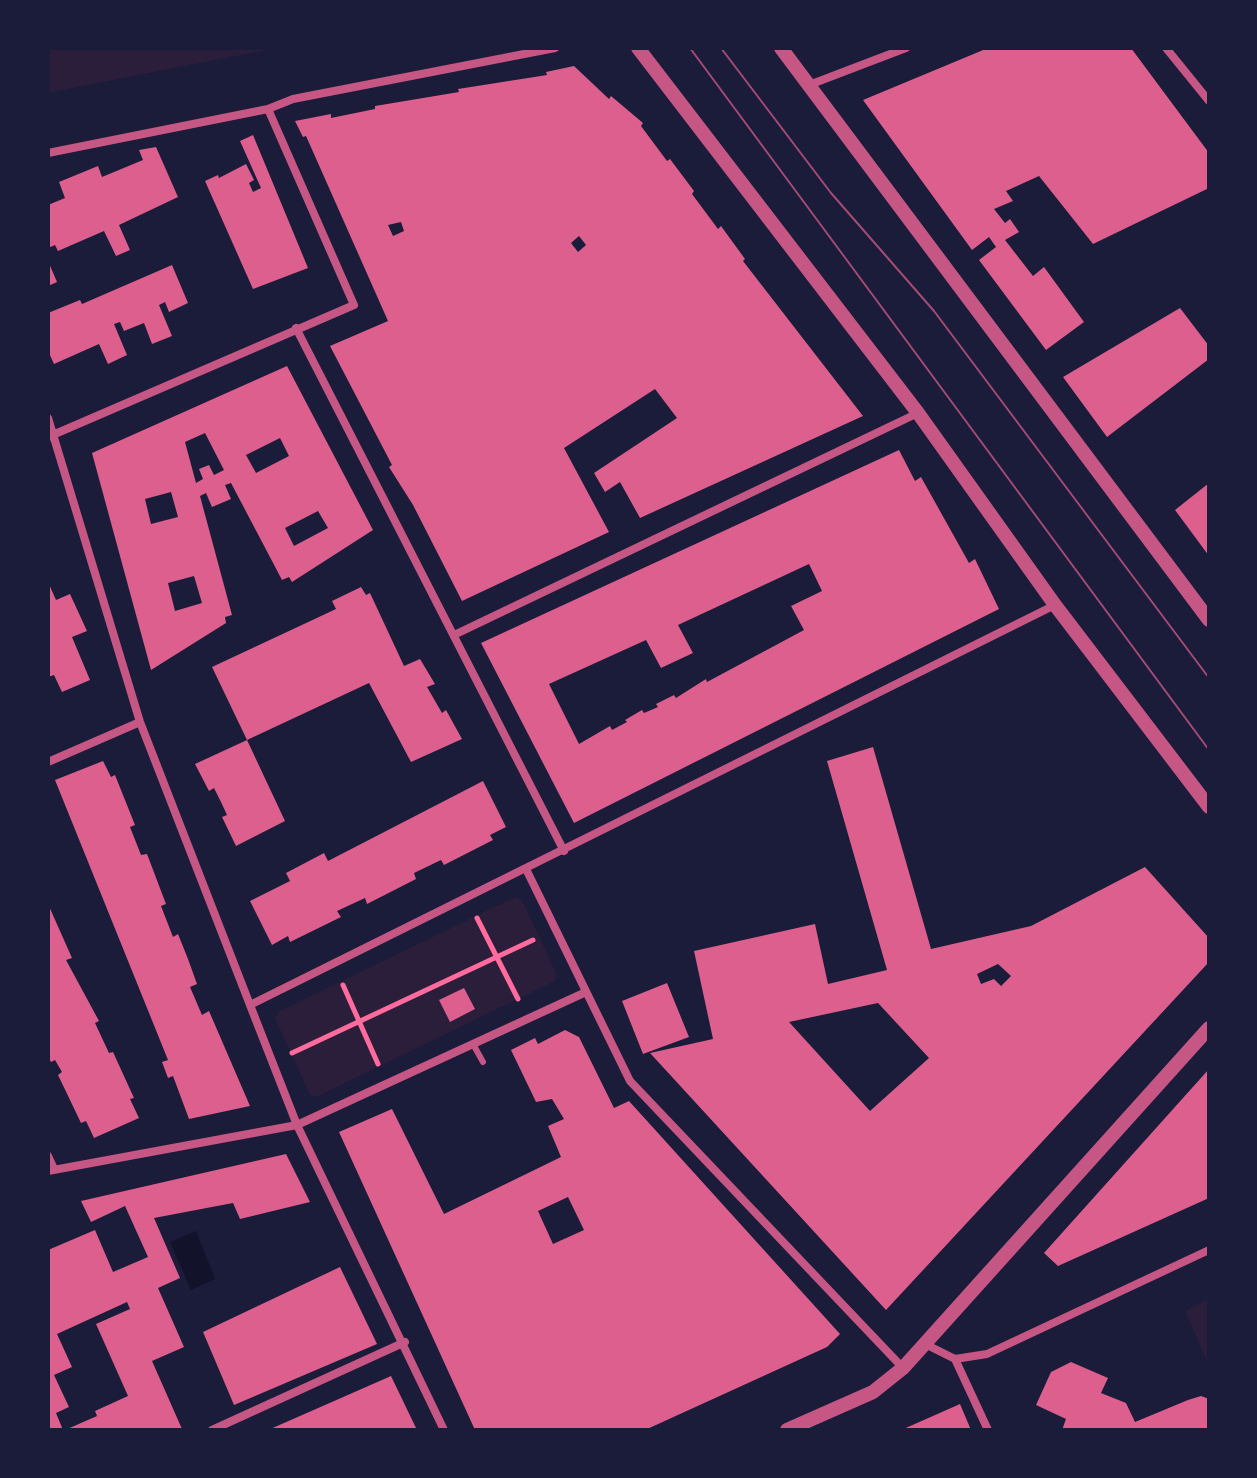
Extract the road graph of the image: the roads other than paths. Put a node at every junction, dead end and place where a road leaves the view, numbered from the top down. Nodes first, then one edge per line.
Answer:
1 (555, 48) edge
2 (781, 48) edge
3 (906, 48) edge
4 (1166, 48) edge
5 (634, 49) edge
6 (809, 85) junction
7 (1209, 101) edge
8 (268, 109) junction
9 (48, 153) edge
10 (296, 328) junction
11 (918, 413) junction
12 (48, 418) edge
13 (51, 435) edge
14 (1055, 605) junction
15 (1209, 620) edge
16 (454, 635) junction
17 (140, 722) junction
18 (48, 762) edge
19 (1209, 807) edge
20 (564, 851) junction
21 (526, 869) junction
22 (586, 992) junction
23 (250, 1005) junction
24 (1209, 1028) edge
25 (473, 1044) junction
26 (483, 1062) dead end
27 (297, 1125) junction
28 (48, 1156) edge
29 (51, 1170) edge
30 (1209, 1250) edge
31 (405, 1342) junction
32 (925, 1344) junction
33 (955, 1359) junction
34 (903, 1368) junction
35 (212, 1430) edge
36 (444, 1430) edge
37 (787, 1430) edge
38 (988, 1430) edge

1 - 8 street
2 - 6 street
3 - 6 street
4 - 7 street
5 - 11 street
6 - 15 street
8 - 9 street
8 - 10 street
10 - 13 street
10 - 16 street
11 - 14 street
11 - 16 street
12 - 13 street
13 - 17 street
14 - 19 street
14 - 20 street
16 - 20 street
17 - 18 street
17 - 23 street
20 - 21 street
21 - 22 street
21 - 23 street
22 - 25 street
22 - 34 street
23 - 27 street
24 - 32 street
25 - 26 lane
25 - 27 street
27 - 29 street
27 - 31 street
28 - 29 street
30 - 33 street
31 - 35 street
31 - 36 street
32 - 33 street
32 - 34 street
33 - 38 street
34 - 37 street

